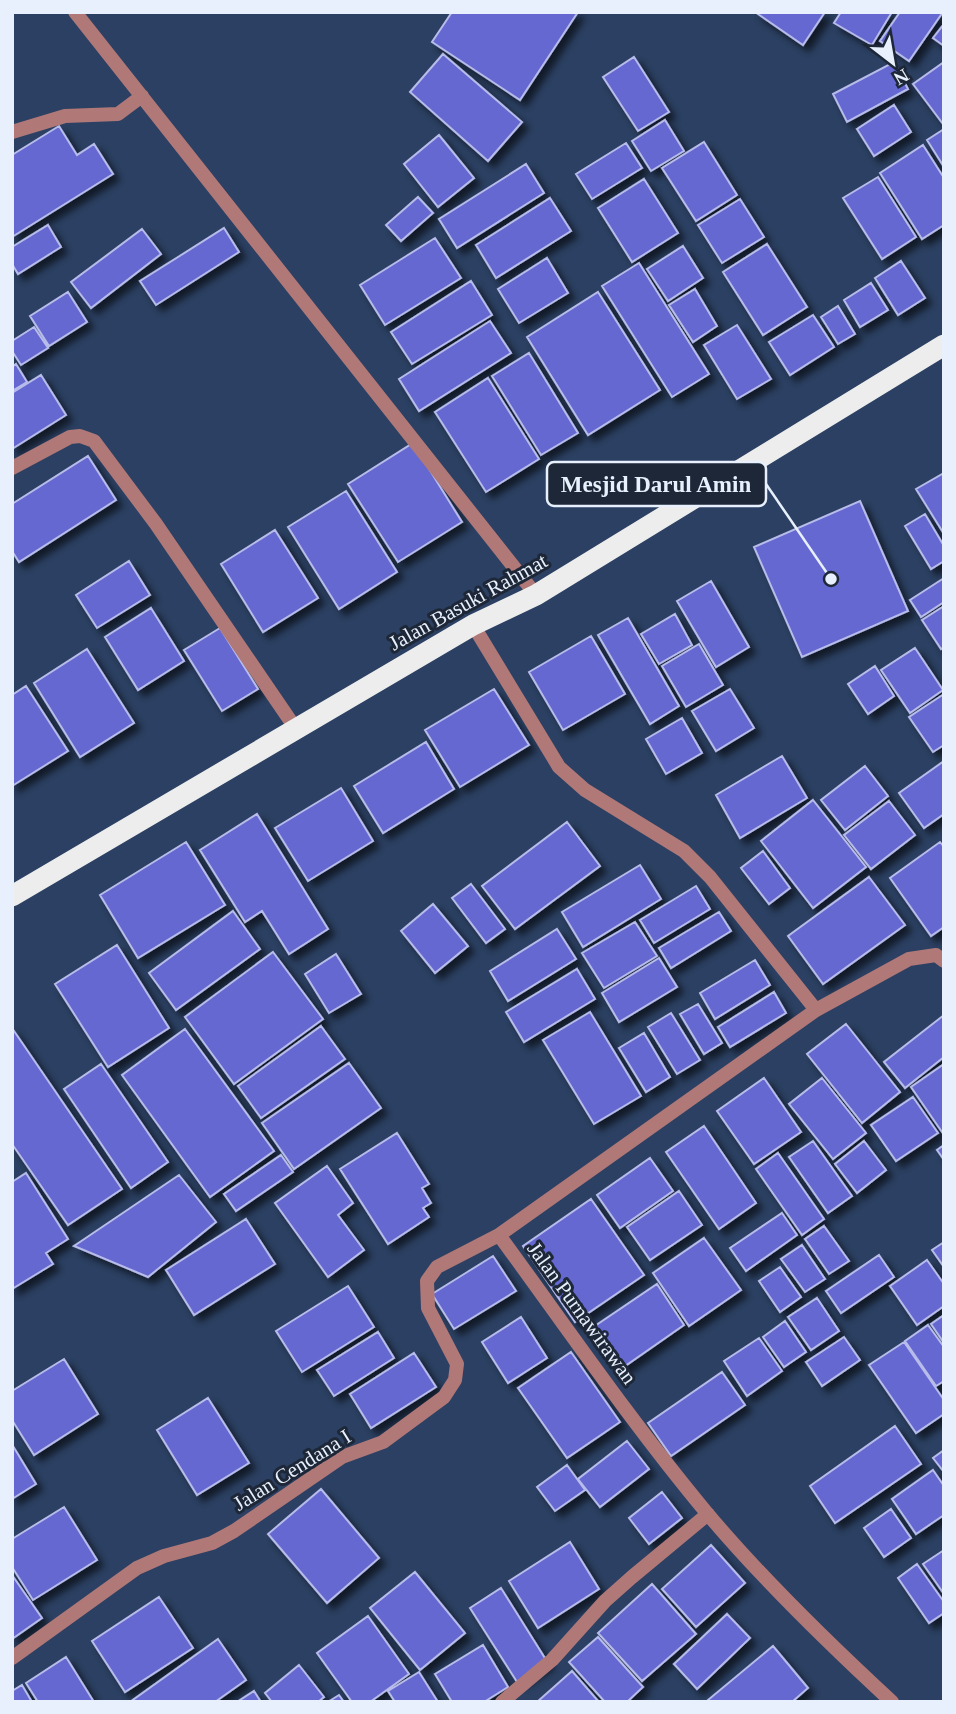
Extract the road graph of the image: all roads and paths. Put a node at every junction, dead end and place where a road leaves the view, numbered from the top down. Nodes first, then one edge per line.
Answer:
1 (75, 12) edge
2 (142, 96) junction
3 (12, 132) edge
4 (944, 345) edge
5 (12, 468) edge
6 (537, 595) junction
7 (473, 625) junction
8 (296, 729) junction
9 (12, 896) edge
10 (941, 955) edge
11 (816, 1010) junction
12 (499, 1235) junction
13 (708, 1514) junction
14 (12, 1658) edge
15 (502, 1702) edge
16 (892, 1702) edge

1 - 2 street
2 - 3 street
2 - 6 street
4 - 6 highway, Jalan Basuki Rahmat
5 - 8 street
6 - 7 highway, Jalan Basuki Rahmat
7 - 8 highway, Jalan Basuki Rahmat
7 - 11 street
8 - 9 highway, Jalan Basuki Rahmat
10 - 11 street, Jalan Purnawirawan
11 - 12 street, Jalan Purnawirawan
12 - 13 street, Jalan Purnawirawan
12 - 14 street, Jalan Cendana I
13 - 15 street
13 - 16 street, Jalan Purnawirawan

